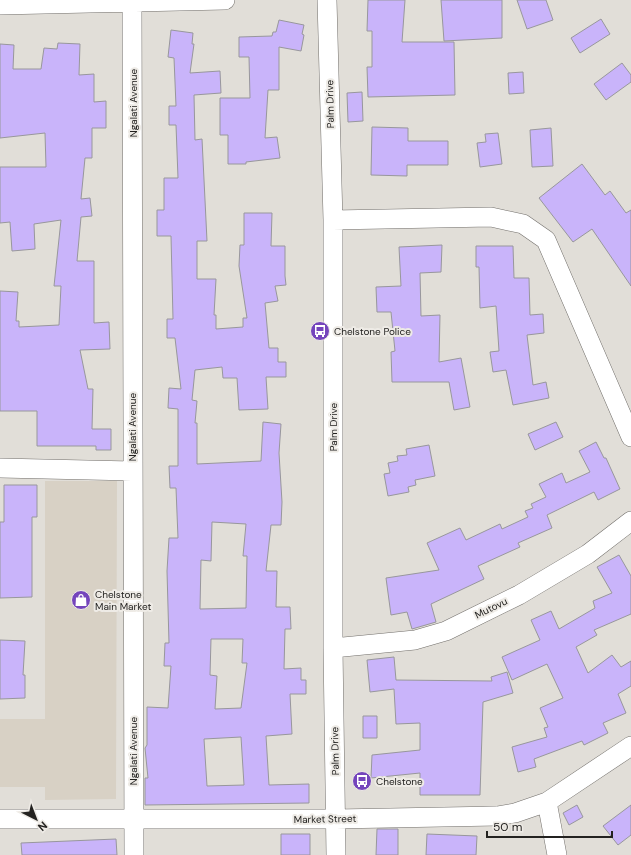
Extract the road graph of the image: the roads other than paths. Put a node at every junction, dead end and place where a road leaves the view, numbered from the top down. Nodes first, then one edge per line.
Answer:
1 (225, 0) edge
2 (328, 0) edge
3 (133, 2) edge
4 (0, 5) edge
5 (333, 220) junction
6 (631, 437) edge
7 (0, 468) edge
8 (132, 471) junction
9 (631, 521) edge
10 (333, 648) junction
11 (631, 746) edge
12 (547, 802) junction
13 (0, 819) edge
14 (336, 819) junction
15 (134, 820) junction
16 (134, 855) edge
17 (336, 855) edge
18 (557, 855) edge

1 - 3 street
2 - 5 street, Palm Drive
3 - 4 street
3 - 8 street, Ngalati Avenue
5 - 6 street
5 - 10 street, Palm Drive
7 - 8 street
8 - 15 street, Ngalati Avenue
9 - 10 street, Mutovu
10 - 14 street, Palm Drive
11 - 12 street, Market Street
12 - 14 street, Market Street
12 - 18 street
13 - 15 street, Market Street
14 - 15 street, Market Street
14 - 17 street, Palm Drive
15 - 16 street, Ngalati Avenue

